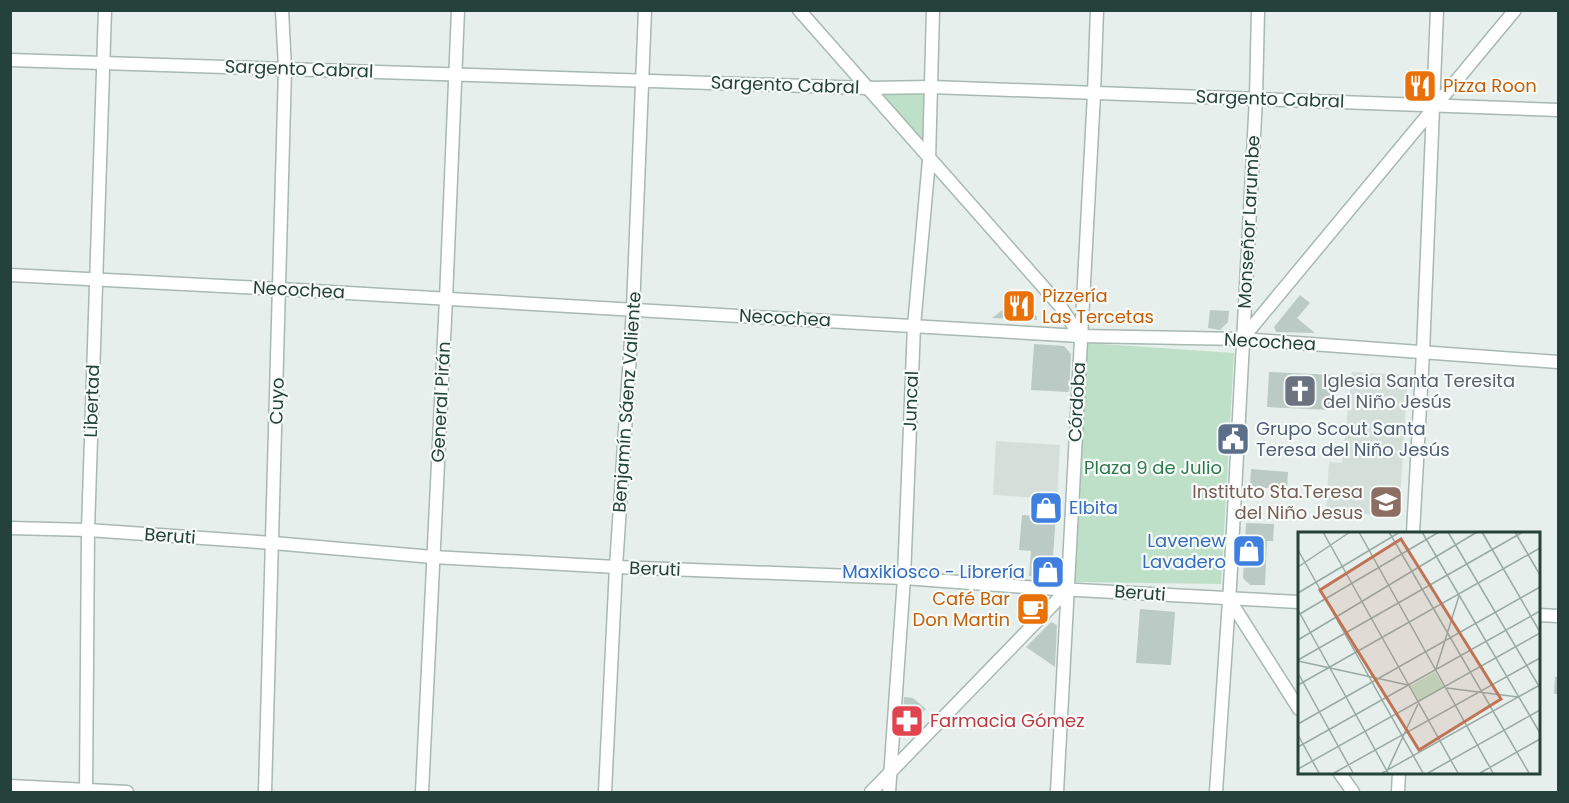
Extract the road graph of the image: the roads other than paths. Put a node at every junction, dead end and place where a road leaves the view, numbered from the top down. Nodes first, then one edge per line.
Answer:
1 (105, 10) edge
2 (282, 10) edge
3 (458, 10) edge
4 (645, 10) edge
5 (799, 10) edge
6 (933, 10) edge
7 (1096, 10) edge
8 (1258, 10) edge
9 (1437, 10) edge
10 (1515, 10) edge
11 (10, 60) edge
12 (104, 62) junction
13 (285, 69) junction
14 (456, 76) junction
15 (642, 81) junction
16 (931, 87) junction
17 (867, 88) junction
18 (1094, 94) junction
19 (1256, 98) junction
20 (1434, 106) junction
21 (1558, 110) edge
22 (929, 160) junction
23 (10, 275) edge
24 (96, 281) junction
25 (280, 289) junction
26 (446, 299) junction
27 (633, 309) junction
28 (914, 326) junction
29 (1080, 336) junction
30 (1242, 339) junction
31 (1423, 352) junction
32 (1558, 362) edge
33 (10, 528) edge
34 (88, 530) junction
35 (1413, 532) edge
36 (273, 543) junction
37 (433, 557) junction
38 (616, 567) junction
39 (904, 578) junction
40 (1068, 588) junction
41 (1229, 599) junction
42 (1298, 602) edge
43 (1539, 615) edge
44 (1558, 616) edge
45 (1298, 707) edge
46 (890, 773) junction
47 (1340, 773) edge
48 (1399, 773) edge
49 (10, 786) edge
50 (86, 791) edge
51 (127, 792) edge
52 (265, 792) edge
53 (422, 792) edge
54 (605, 792) edge
55 (871, 792) edge
56 (889, 792) edge
57 (1057, 792) edge
58 (1216, 792) edge
59 (1353, 792) edge
60 (1398, 792) edge

1 - 12 street, Libertad
2 - 13 street, Cuyo
3 - 14 street, General Pirán
4 - 15 street, Benjamín Sáenz Valiente
5 - 17 street
6 - 16 street, Juncal
7 - 18 street, Córdoba
8 - 19 street, Monseñor Larumbe
9 - 20 street
10 - 20 street
11 - 12 street, Sargento Cabral
12 - 13 street, Sargento Cabral
12 - 24 street, Libertad
13 - 14 street, Sargento Cabral
13 - 25 street, Cuyo
14 - 15 street, Sargento Cabral
14 - 26 street, General Pirán
15 - 17 street, Sargento Cabral
15 - 27 street, Benjamín Sáenz Valiente
16 - 17 street, Sargento Cabral
16 - 18 street, Sargento Cabral
16 - 22 street, Juncal
17 - 22 street
18 - 19 street, Sargento Cabral
18 - 29 street, Córdoba
19 - 20 street, Sargento Cabral
19 - 30 street, Monseñor Larumbe
20 - 21 street, Sargento Cabral
20 - 30 street
20 - 31 street
22 - 28 street, Juncal
22 - 29 street
23 - 24 street, Necochea
24 - 25 street, Necochea
24 - 34 street, Libertad
25 - 26 street, Necochea
25 - 36 street, Cuyo
26 - 27 street, Necochea
26 - 37 street, General Pirán
27 - 28 street, Necochea
27 - 38 street, Benjamín Sáenz Valiente
28 - 29 street, Necochea
28 - 39 street, Juncal
29 - 30 street, Necochea
29 - 40 street, Córdoba
30 - 31 street, Necochea
30 - 41 street, Monseñor Larumbe
31 - 32 street, Necochea
31 - 35 street
33 - 34 street, Beruti
34 - 36 street, Beruti
34 - 50 street, Libertad
36 - 37 street, Beruti
36 - 52 street, Cuyo
37 - 38 street, Beruti
37 - 53 street, General Pirán
38 - 39 street, Beruti
38 - 54 street, Benjamín Sáenz Valiente
39 - 40 street, Beruti
39 - 46 street, Juncal
40 - 41 street, Beruti
40 - 46 street
40 - 57 street, Córdoba
41 - 42 street, Beruti
41 - 45 street
41 - 58 street, Monseñor Larumbe
43 - 44 street
46 - 55 street
46 - 56 street, Juncal
47 - 59 street
48 - 60 street
49 - 50 street
50 - 51 street

